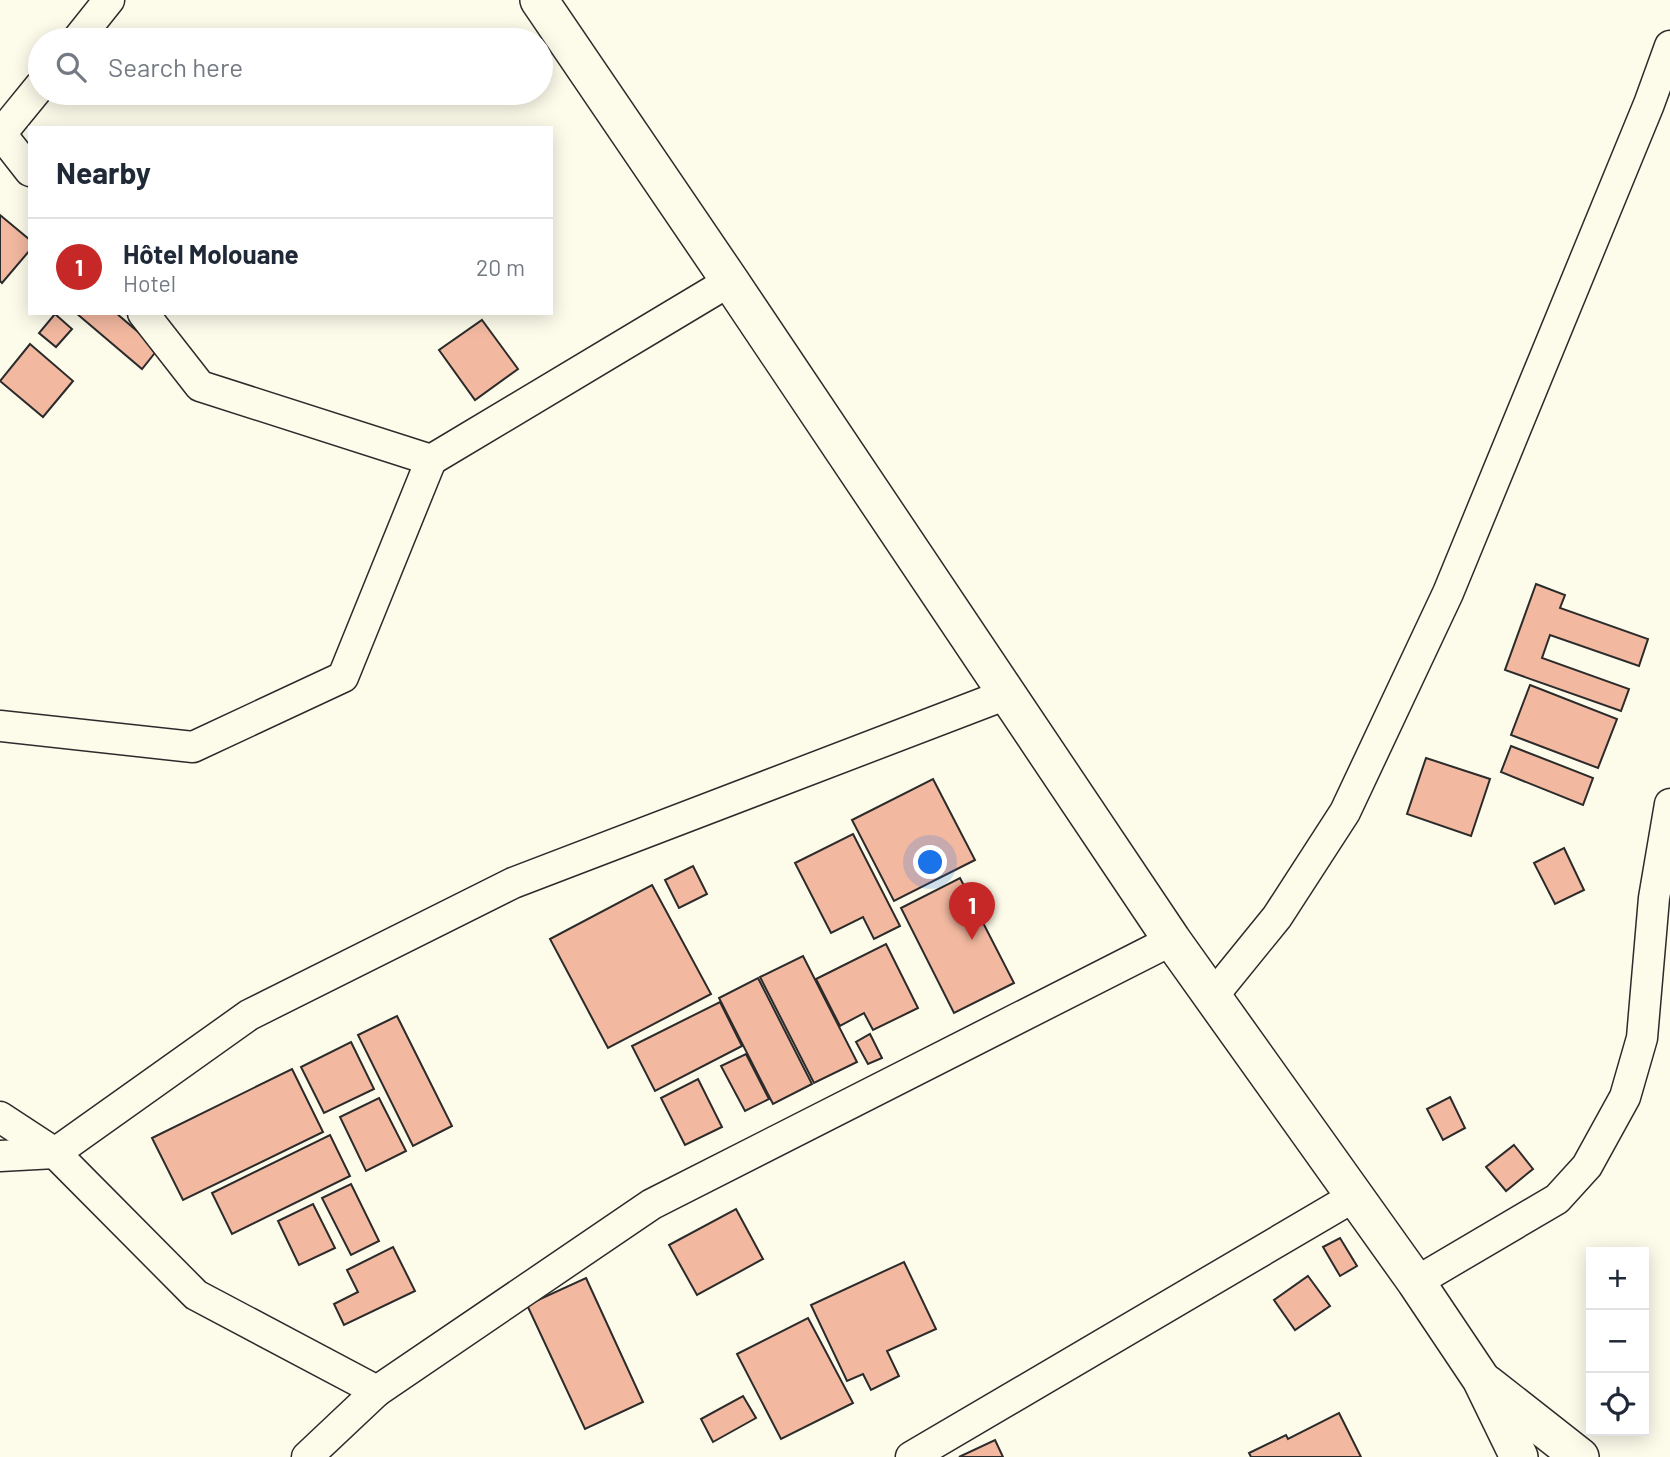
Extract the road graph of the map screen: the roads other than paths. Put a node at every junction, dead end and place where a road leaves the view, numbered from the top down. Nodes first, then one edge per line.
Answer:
1 (109, 0) edge
2 (539, 0) edge
3 (87, 28) edge
4 (1670, 46) edge
5 (28, 101) edge
6 (1, 135) edge
7 (28, 169) edge
8 (730, 281) junction
9 (145, 315) edge
10 (431, 460) junction
11 (1007, 694) junction
12 (0, 726) edge
13 (1670, 804) edge
14 (1172, 940) junction
15 (1212, 997) junction
16 (0, 1116) edge
17 (55, 1153) junction
18 (0, 1156) edge
19 (1355, 1196) junction
20 (1416, 1282) junction
21 (1481, 1379) junction
22 (377, 1391) junction
23 (307, 1457) edge
24 (911, 1457) edge
25 (1519, 1457) edge
26 (1580, 1457) edge

1 - 3 street
2 - 8 street
4 - 15 street
5 - 6 street
6 - 7 street
8 - 10 street
8 - 11 street
9 - 10 street
10 - 12 street
11 - 14 street
11 - 17 street
13 - 20 street
14 - 15 street
14 - 22 street
15 - 19 street
16 - 17 street
17 - 18 street
17 - 22 street
19 - 20 street
19 - 24 street
20 - 21 street
21 - 25 street
21 - 26 street
22 - 23 street

